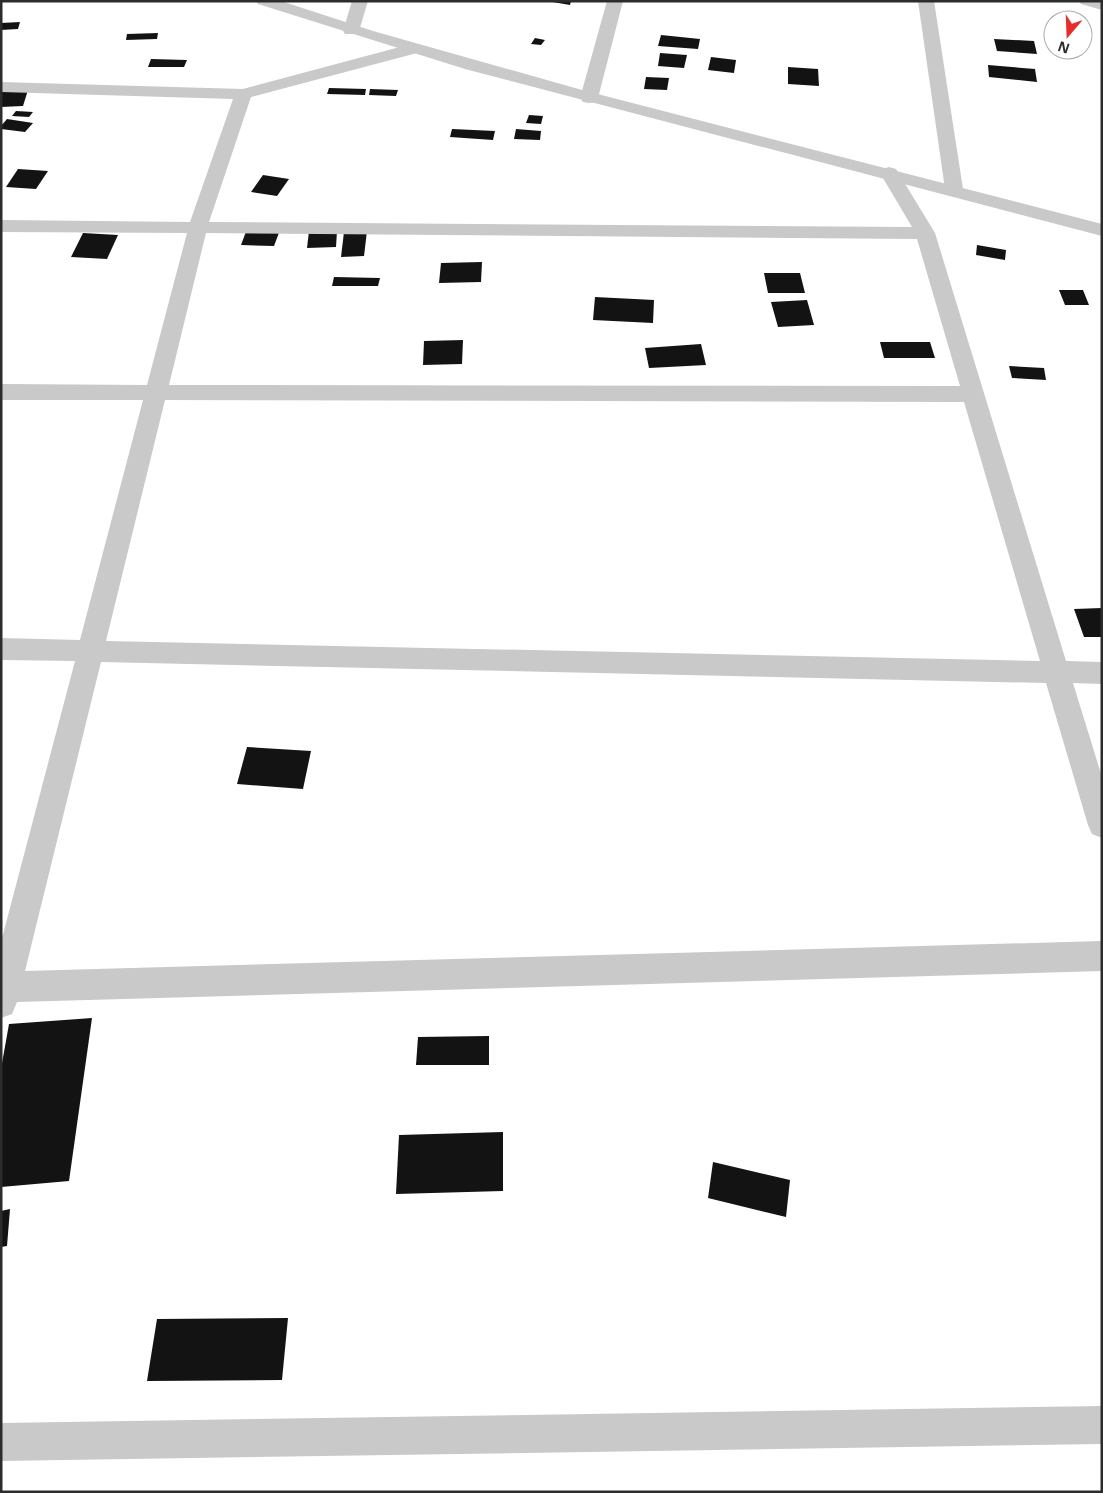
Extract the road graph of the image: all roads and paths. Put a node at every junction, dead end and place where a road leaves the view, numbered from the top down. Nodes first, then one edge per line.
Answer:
1 (264, 1) edge
2 (360, 1) edge
3 (615, 1) edge
4 (926, 1) edge
5 (1087, 1) edge
6 (1102, 5) edge
7 (351, 30) junction
8 (411, 49) junction
9 (1, 87) edge
10 (243, 94) junction
11 (589, 98) junction
12 (889, 173) junction
13 (954, 189) junction
14 (1, 226) edge
15 (198, 227) junction
16 (1102, 230) edge
17 (925, 233) junction
18 (157, 391) junction
19 (1, 392) edge
20 (974, 394) junction
21 (1, 649) edge
22 (90, 651) junction
23 (1056, 672) junction
24 (1102, 673) edge
25 (1102, 825) edge
26 (1102, 956) edge
27 (2, 992) edge
28 (1102, 1425) edge
29 (1, 1442) edge

1 - 7 street
2 - 7 street
3 - 11 street
4 - 13 street
5 - 6 street
7 - 8 street
8 - 10 street
8 - 11 street
9 - 10 street
10 - 15 street
11 - 12 street
12 - 13 street
12 - 17 street
13 - 16 street
14 - 15 street
15 - 17 street
15 - 18 street
17 - 20 street
18 - 19 street
18 - 20 street
18 - 22 street
20 - 23 street
21 - 22 street
22 - 23 street
22 - 27 street
23 - 24 street
23 - 25 street
26 - 27 street
28 - 29 street

